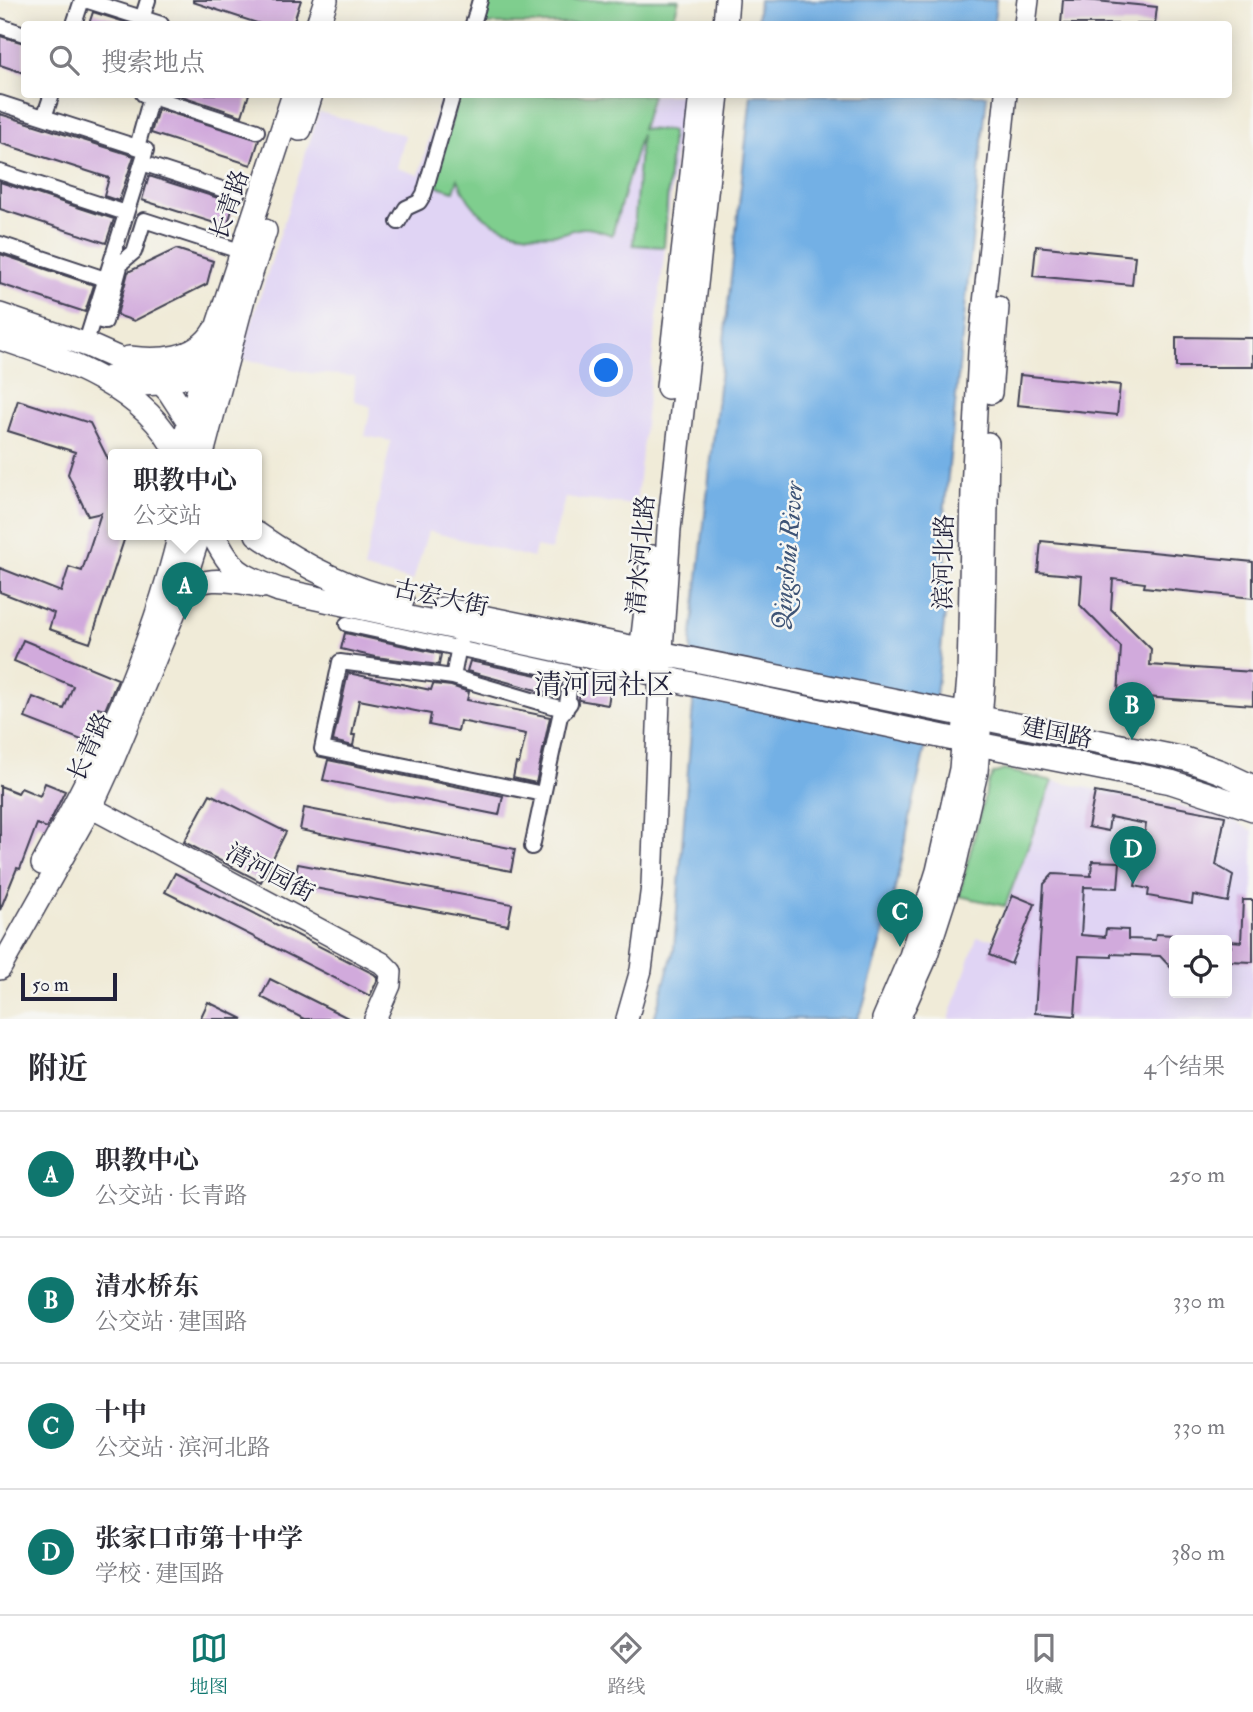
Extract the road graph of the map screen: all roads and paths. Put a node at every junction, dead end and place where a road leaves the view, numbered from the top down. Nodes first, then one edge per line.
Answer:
1 (84, 0) edge
2 (148, 0) edge
3 (326, 0) edge
4 (342, 0) edge
5 (480, 0) edge
6 (712, 0) edge
7 (727, 0) edge
8 (1015, 0) edge
9 (1028, 0) edge
10 (142, 19) junction
11 (75, 21) edge
12 (150, 21) edge
13 (319, 21) edge
14 (335, 21) edge
15 (474, 21) edge
16 (709, 21) edge
17 (724, 21) edge
18 (1013, 21) edge
19 (1025, 21) edge
20 (0, 26) edge
21 (21, 33) edge
22 (51, 98) edge
23 (147, 98) edge
24 (153, 98) edge
25 (293, 98) edge
26 (309, 98) edge
27 (452, 98) edge
28 (701, 98) edge
29 (717, 98) edge
30 (1006, 98) edge
31 (1018, 98) edge
32 (0, 103) edge
33 (44, 117) junction
34 (257, 131) dead end
35 (137, 147) junction
36 (142, 163) junction
37 (0, 172) edge
38 (237, 194) dead end
39 (126, 213) junction
40 (398, 222) dead end
41 (0, 244) edge
42 (249, 255) junction
43 (105, 279) junction
44 (0, 315) edge
45 (93, 319) junction
46 (226, 330) junction
47 (0, 338) edge
48 (85, 345) junction
49 (116, 357) junction
50 (206, 368) junction
51 (92, 373) junction
52 (162, 383) junction
53 (190, 421) junction
54 (174, 449) edge
55 (196, 449) edge
56 (199, 449) edge
57 (262, 538) edge
58 (181, 540) edge
59 (198, 540) edge
60 (217, 540) edge
61 (279, 590) junction
62 (175, 612) junction
63 (347, 624) dead end
64 (461, 639) junction
65 (580, 654) junction
66 (656, 665) junction
67 (453, 677) junction
68 (566, 710) junction
69 (935, 710) joint
70 (974, 718) junction
71 (972, 743) junction
72 (1253, 787) edge
73 (543, 794) junction
74 (84, 804) junction
75 (1253, 809) edge
76 (532, 847) dead end
77 (0, 941) edge
78 (0, 969) edge
79 (375, 1019) edge
80 (627, 1019) edge
81 (883, 1019) edge
82 (899, 1019) edge

1 - 10 street
1 - 11 street
2 - 10 street
3 - 13 main road
4 - 14 main road
5 - 15 street
6 - 16 main road
7 - 17 main road
8 - 18 main road
9 - 19 main road
10 - 12 street
20 - 21 street
22 - 33 street
23 - 35 street
24 - 34 street
25 - 42 main road, 长青路
26 - 42 main road, 长青路
27 - 40 street
28 - 66 main road, 清水河北路
29 - 66 main road, 清水河北路
30 - 70 main road, 滨河北路
31 - 70 main road, 滨河北路
32 - 33 street
33 - 35 street
35 - 36 street
36 - 38 street
36 - 39 street
37 - 39 street
39 - 43 street
41 - 43 street
42 - 45 street
42 - 46 main road, 长青路
43 - 45 street
44 - 48 main road
45 - 48 street
46 - 49 main road
46 - 50 main road, 长青路
46 - 56 main road, 长青路
47 - 51 main road
48 - 49 main road
49 - 52 main road
50 - 52 main road
50 - 53 main road, 长青路
51 - 52 main road
51 - 54 main road
52 - 53 main road
53 - 55 main road, 长青路
57 - 66 main road, 古宏大街
58 - 74 main road, 长青路
59 - 62 main road, 长青路
60 - 61 main road, 古宏大街
61 - 62 main road
61 - 64 main road, 古宏大街
62 - 74 main road, 长青路
63 - 64 street
64 - 65 main road, 古宏大街
64 - 67 street
64 - 68 street
65 - 66 main road, 古宏大街
65 - 68 street
66 - 69 main road, 古宏大街
66 - 71 main road, 建国路
66 - 80 main road, 清水河北路
67 - 68 street
67 - 73 street
68 - 73 street
69 - 70 main road, 建国路
70 - 71 main road, 滨河北路
70 - 72 main road, 建国路
71 - 75 main road, 建国路
71 - 81 main road, 滨河北路
71 - 82 main road, 滨河北路
73 - 76 street
74 - 77 main road, 长青路
74 - 78 main road, 长青路
74 - 79 main road, 清河园街

